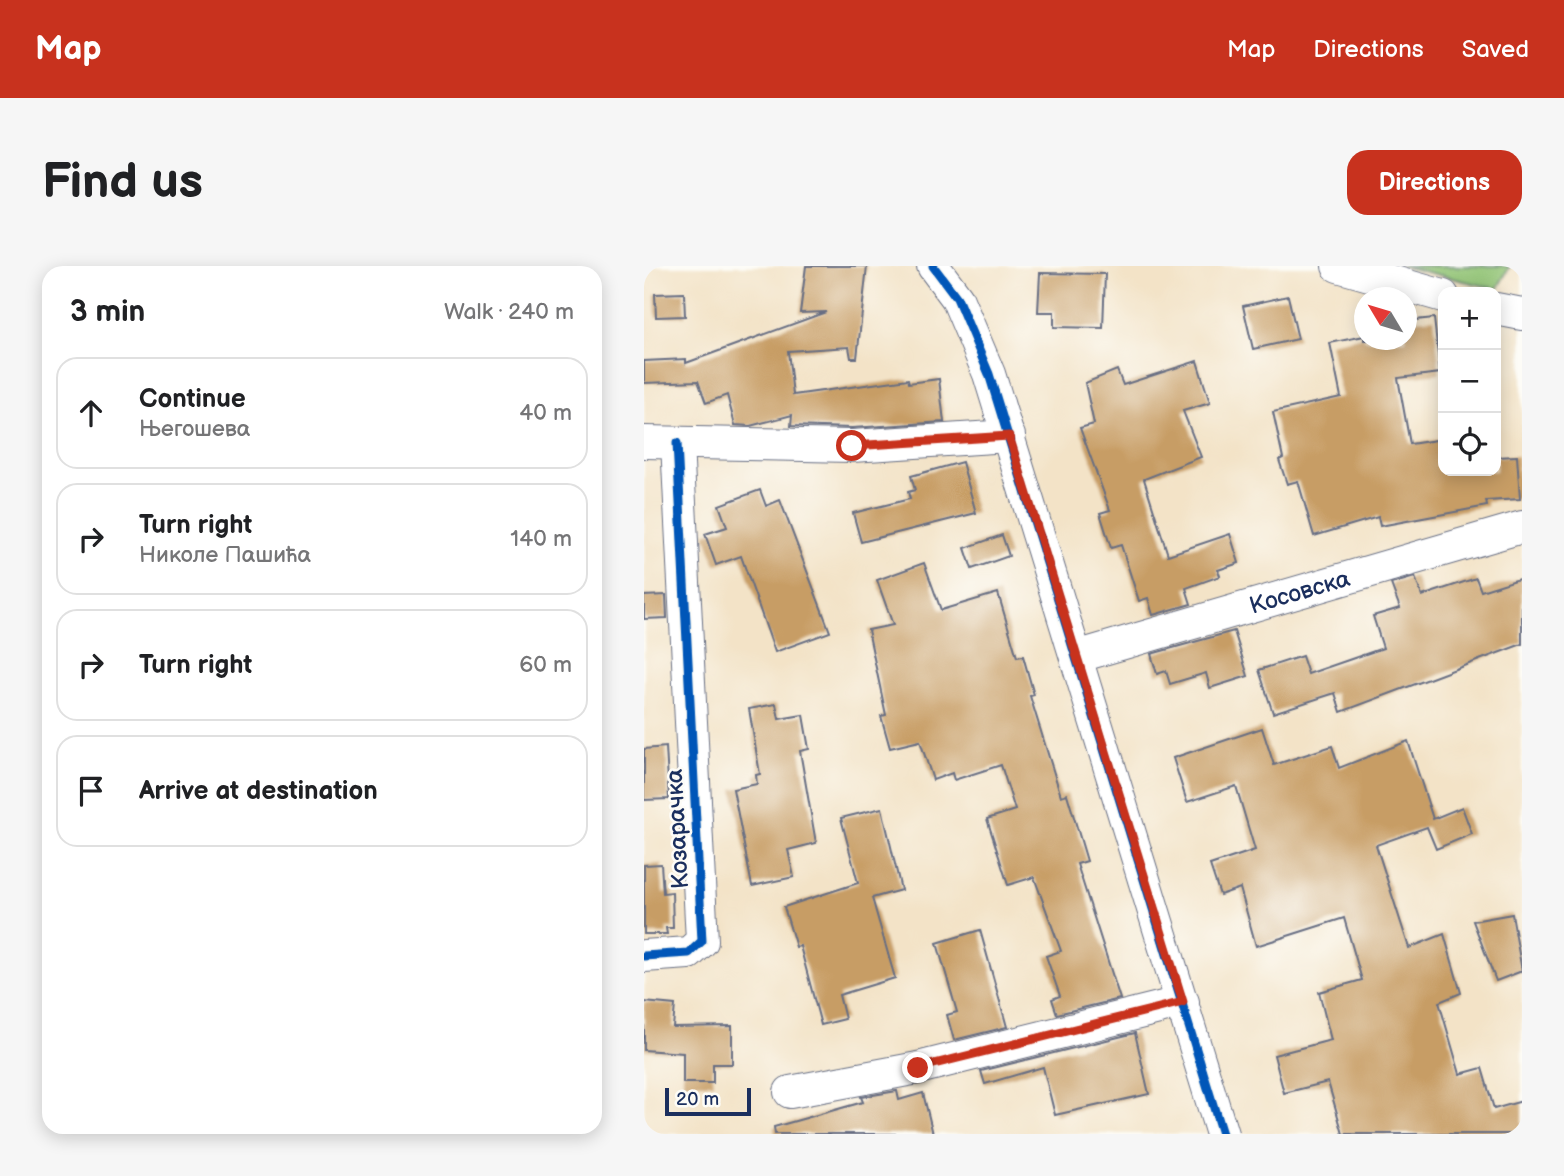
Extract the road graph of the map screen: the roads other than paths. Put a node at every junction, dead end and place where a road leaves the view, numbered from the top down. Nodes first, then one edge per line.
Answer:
1 (933, 266) edge
2 (1339, 266) edge
3 (1438, 295) edge
4 (1501, 310) edge
5 (1522, 314) edge
6 (1009, 436) junction
7 (644, 442) edge
8 (677, 443) junction
9 (1522, 527) edge
10 (1076, 657) junction
11 (644, 956) edge
12 (1183, 1002) junction
13 (790, 1092) dead end
14 (1222, 1134) edge

1 - 6 street
2 - 3 street
4 - 5 street
6 - 8 street
6 - 10 street
7 - 8 street
8 - 11 street, Козарачка
9 - 10 street, Косовска
10 - 12 street
12 - 13 street
12 - 14 street

